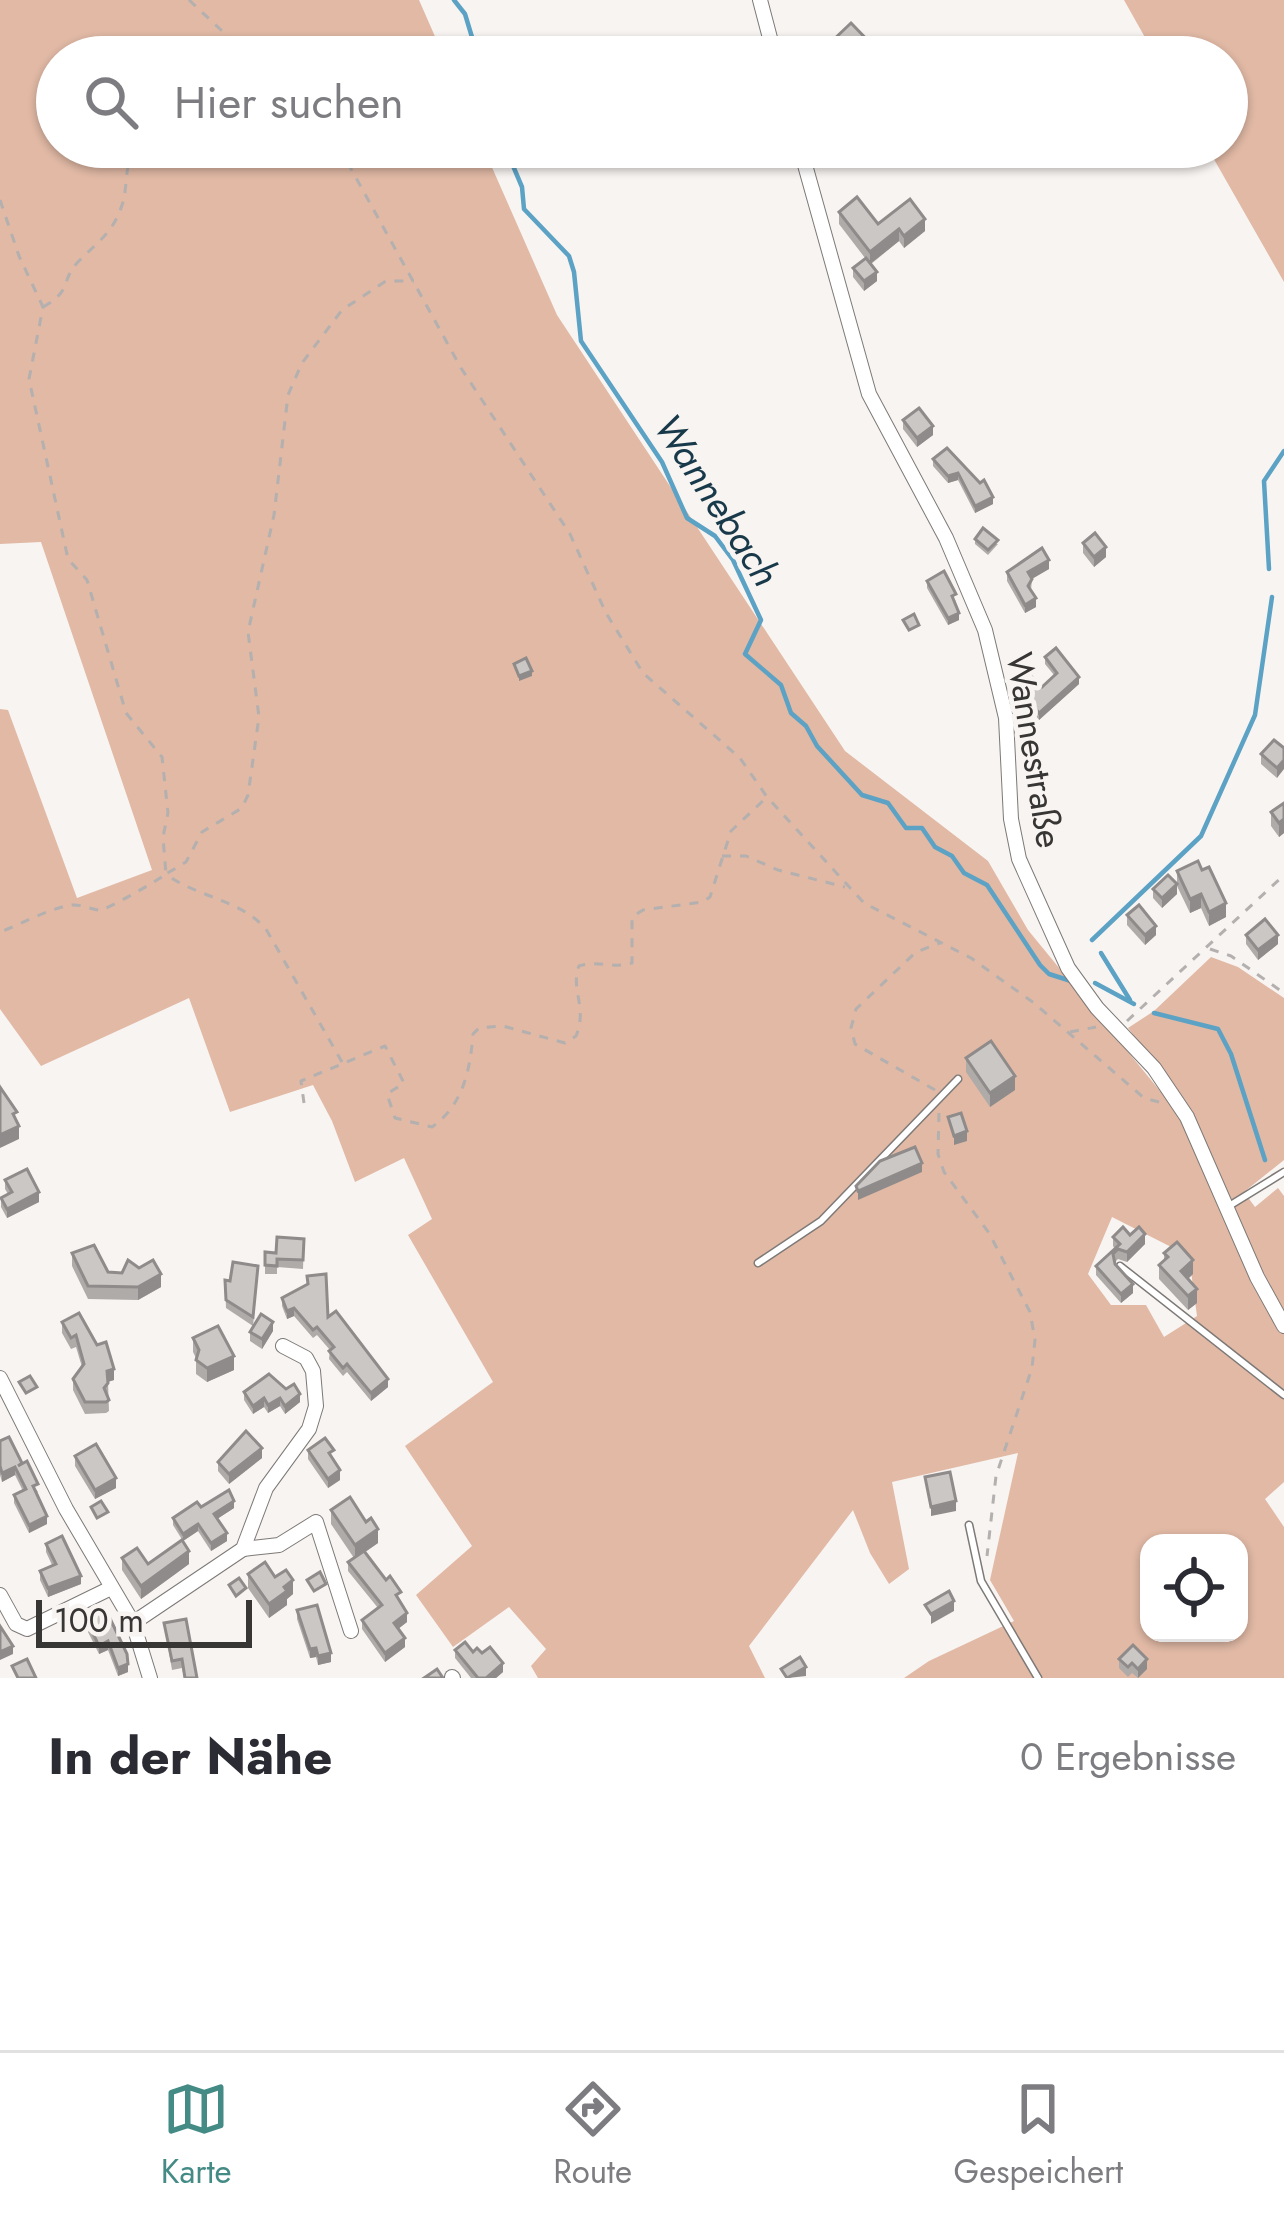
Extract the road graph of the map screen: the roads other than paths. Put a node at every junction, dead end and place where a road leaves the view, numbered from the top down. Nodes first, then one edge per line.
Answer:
1 (760, 0) edge
2 (769, 36) edge
3 (806, 168) edge
4 (958, 1079) dead end
5 (1284, 1172) edge
6 (1226, 1208) junction
7 (758, 1263) dead end
8 (1120, 1266) edge
9 (1284, 1327) edge
10 (283, 1346) dead end
11 (0, 1378) edge
12 (1284, 1395) edge
13 (969, 1525) dead end
14 (243, 1549) junction
15 (111, 1588) junction
16 (0, 1595) edge
17 (133, 1623) junction
18 (351, 1631) dead end
19 (150, 1678) edge
20 (1038, 1678) edge

1 - 2 street
3 - 6 street, Wannestraße
4 - 7 lane
5 - 6 lane
6 - 9 street, Wannestraße
8 - 12 lane
10 - 14 street
11 - 15 street
13 - 20 lane
14 - 17 street
14 - 18 street
15 - 16 street
15 - 17 street
17 - 19 street

